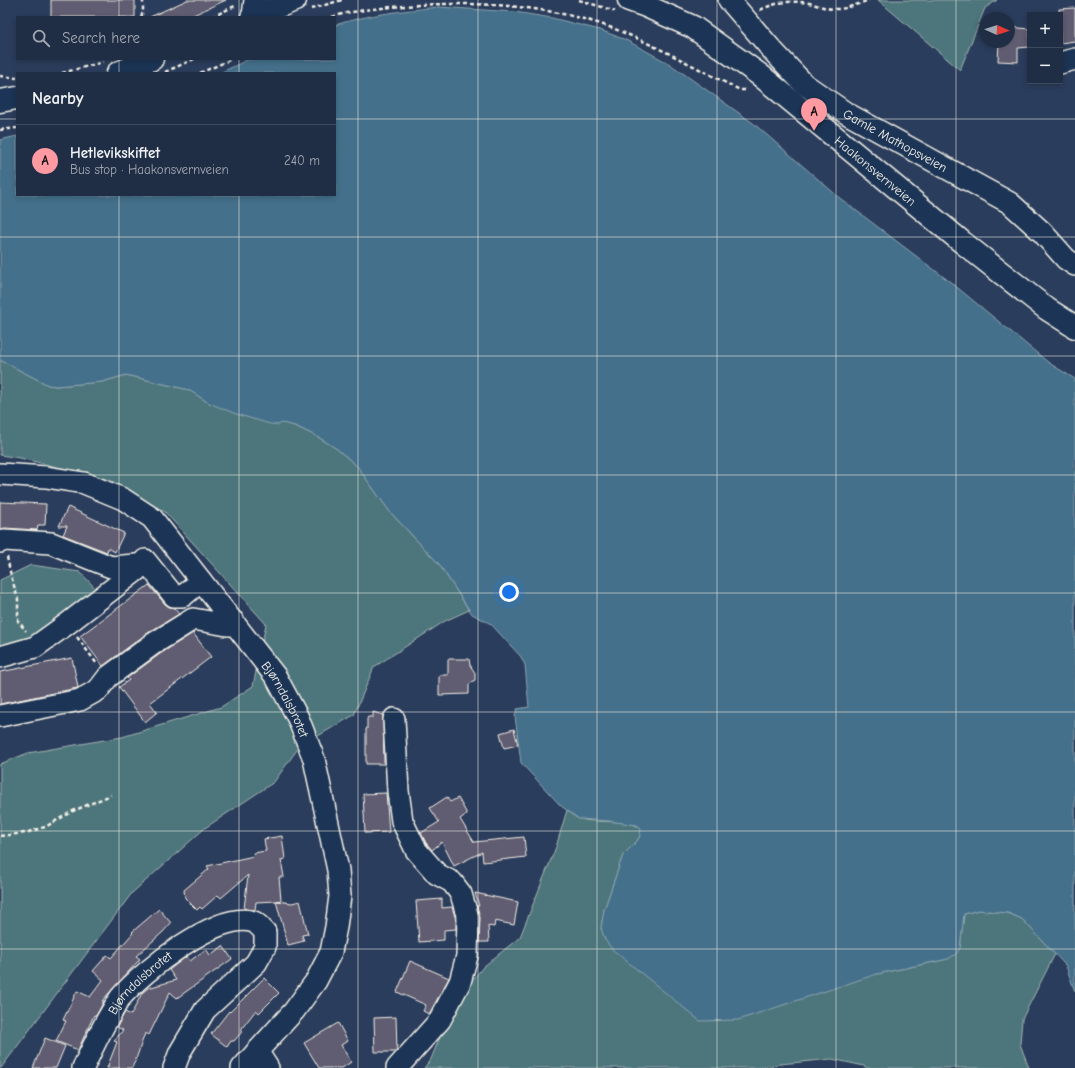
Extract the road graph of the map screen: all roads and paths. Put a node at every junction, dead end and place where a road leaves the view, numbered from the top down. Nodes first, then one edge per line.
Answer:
1 (143, 0) edge
2 (342, 0) edge
3 (729, 0) edge
4 (869, 0) edge
5 (641, 2) edge
6 (302, 5) edge
7 (251, 9) edge
8 (141, 16) edge
9 (217, 16) edge
10 (336, 16) edge
11 (744, 17) junction
12 (1075, 59) edge
13 (147, 60) edge
14 (192, 60) edge
15 (230, 60) edge
16 (1063, 62) edge
17 (112, 67) edge
18 (70, 72) edge
19 (165, 72) edge
20 (202, 72) edge
21 (0, 76) edge
22 (16, 78) edge
23 (748, 90) dead end
24 (16, 98) edge
25 (0, 101) edge
26 (16, 128) edge
27 (0, 130) edge
28 (1075, 265) edge
29 (1075, 328) edge
30 (0, 474) edge
31 (2, 541) edge
32 (145, 560) dead end
33 (201, 582) junction
34 (234, 622) junction
35 (67, 624) junction
36 (35, 647) junction
37 (0, 657) edge
38 (108, 677) junction
39 (0, 716) edge
40 (394, 719) dead end
41 (111, 795) dead end
42 (0, 836) edge
43 (262, 1060) edge
44 (83, 1068) edge
45 (174, 1068) edge
46 (242, 1068) edge
47 (397, 1068) edge

1 - 8 path
2 - 6 path
3 - 11 street, Gamle Mathopsveien
4 - 11 path
5 - 29 main road, Haakonsvernveien
6 - 7 main road
7 - 9 path
10 - 23 path
11 - 28 street, Gamle Mathopsveien
12 - 16 street
13 - 17 main road
14 - 19 path
15 - 20 path
17 - 18 path
21 - 22 path
24 - 25 main road
26 - 27 path
30 - 33 street, Bjørndalsbrotet
31 - 35 street
31 - 36 path
32 - 33 street
33 - 34 street, Bjørndalsbrotet
34 - 38 street
34 - 43 street, Bjørndalsbrotet
35 - 36 street
35 - 38 path
36 - 37 street
38 - 39 street
40 - 47 street
41 - 42 path
43 - 46 street, Bjørndalsbrotet
44 - 45 street, Bjørndalsbrotet

